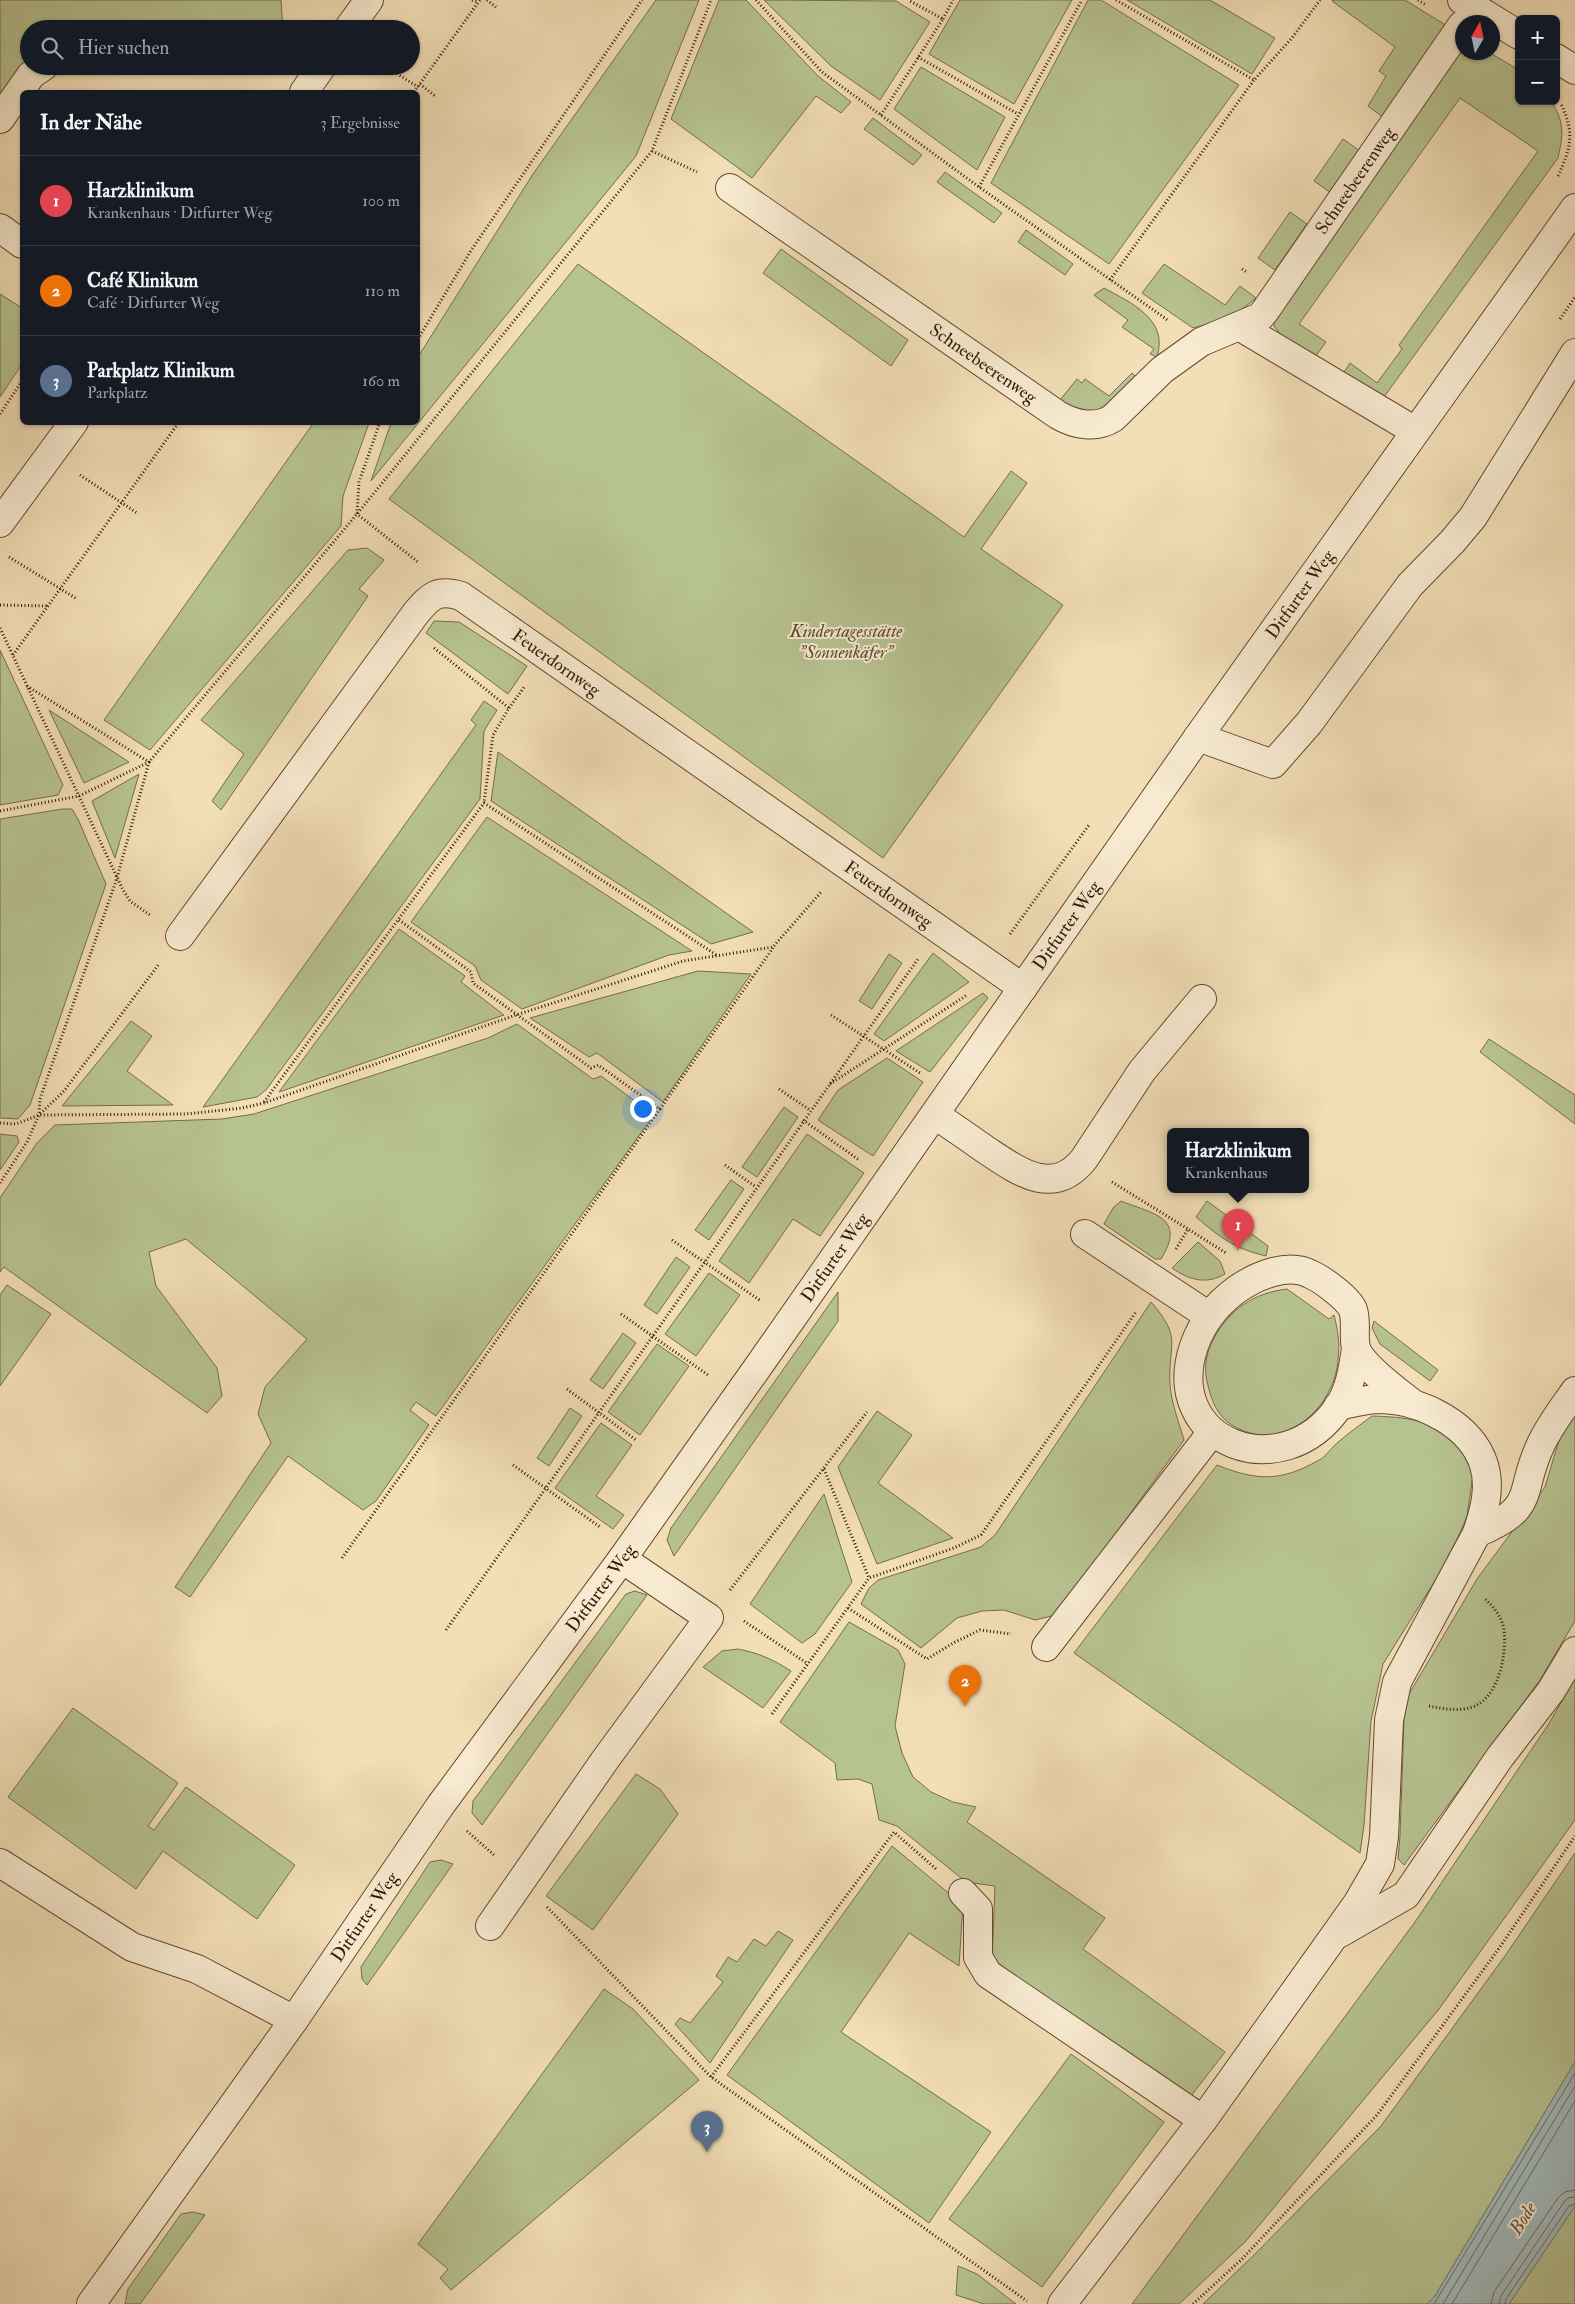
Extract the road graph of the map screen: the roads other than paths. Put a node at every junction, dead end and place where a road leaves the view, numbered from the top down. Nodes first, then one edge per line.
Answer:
1 (369, 0) edge
2 (1465, 14) edge
3 (355, 20) edge
4 (1515, 33) edge
5 (1559, 60) edge
6 (1575, 70) edge
7 (32, 75) edge
8 (316, 75) edge
9 (21, 90) edge
10 (305, 90) edge
11 (20, 91) edge
12 (0, 119) edge
13 (730, 188) road end
14 (1575, 208) edge
15 (0, 228) edge
16 (20, 243) edge
17 (1239, 326) junction
18 (1575, 354) edge
19 (72, 425) edge
20 (1415, 432) junction
21 (0, 523) edge
22 (1198, 737) junction
23 (180, 936) road end
24 (1023, 988) junction
25 (1202, 999) dead end
26 (935, 1115) junction
27 (1085, 1234) dead end
28 (1209, 1316) junction
29 (1356, 1349) junction
30 (1575, 1392) edge
31 (1413, 1404) junction
32 (1338, 1406) junction
33 (1212, 1432) junction
34 (1477, 1533) junction
35 (626, 1553) junction
36 (1046, 1647) road end
37 (1575, 1651) edge
38 (0, 1863) edge
39 (963, 1892) road end
40 (490, 1926) dead end
41 (1333, 1937) junction
42 (294, 2020) junction
43 (1203, 2120) junction
44 (91, 2304) edge
45 (1062, 2304) edge

1 - 3 street
2 - 4 street
2 - 17 street, Schneebeerenweg
5 - 6 street
7 - 9 street
8 - 10 street
11 - 12 street
13 - 17 street, Schneebeerenweg
14 - 20 street, Ditfurter Weg
15 - 16 street
17 - 20 street
18 - 22 street
19 - 21 street
20 - 22 street, Ditfurter Weg
22 - 24 street, Ditfurter Weg
23 - 24 street, Feuerdornweg
24 - 26 street, Ditfurter Weg
25 - 26 street
26 - 35 street, Ditfurter Weg
27 - 28 street
28 - 29 street
28 - 33 street
29 - 31 street
29 - 32 street
30 - 34 street
31 - 32 street
31 - 34 street
32 - 33 street
33 - 36 street
34 - 41 street
35 - 40 street
35 - 42 street, Ditfurter Weg
37 - 41 street
38 - 42 street
39 - 43 street
41 - 43 street
42 - 44 street, Ditfurter Weg
43 - 45 street

